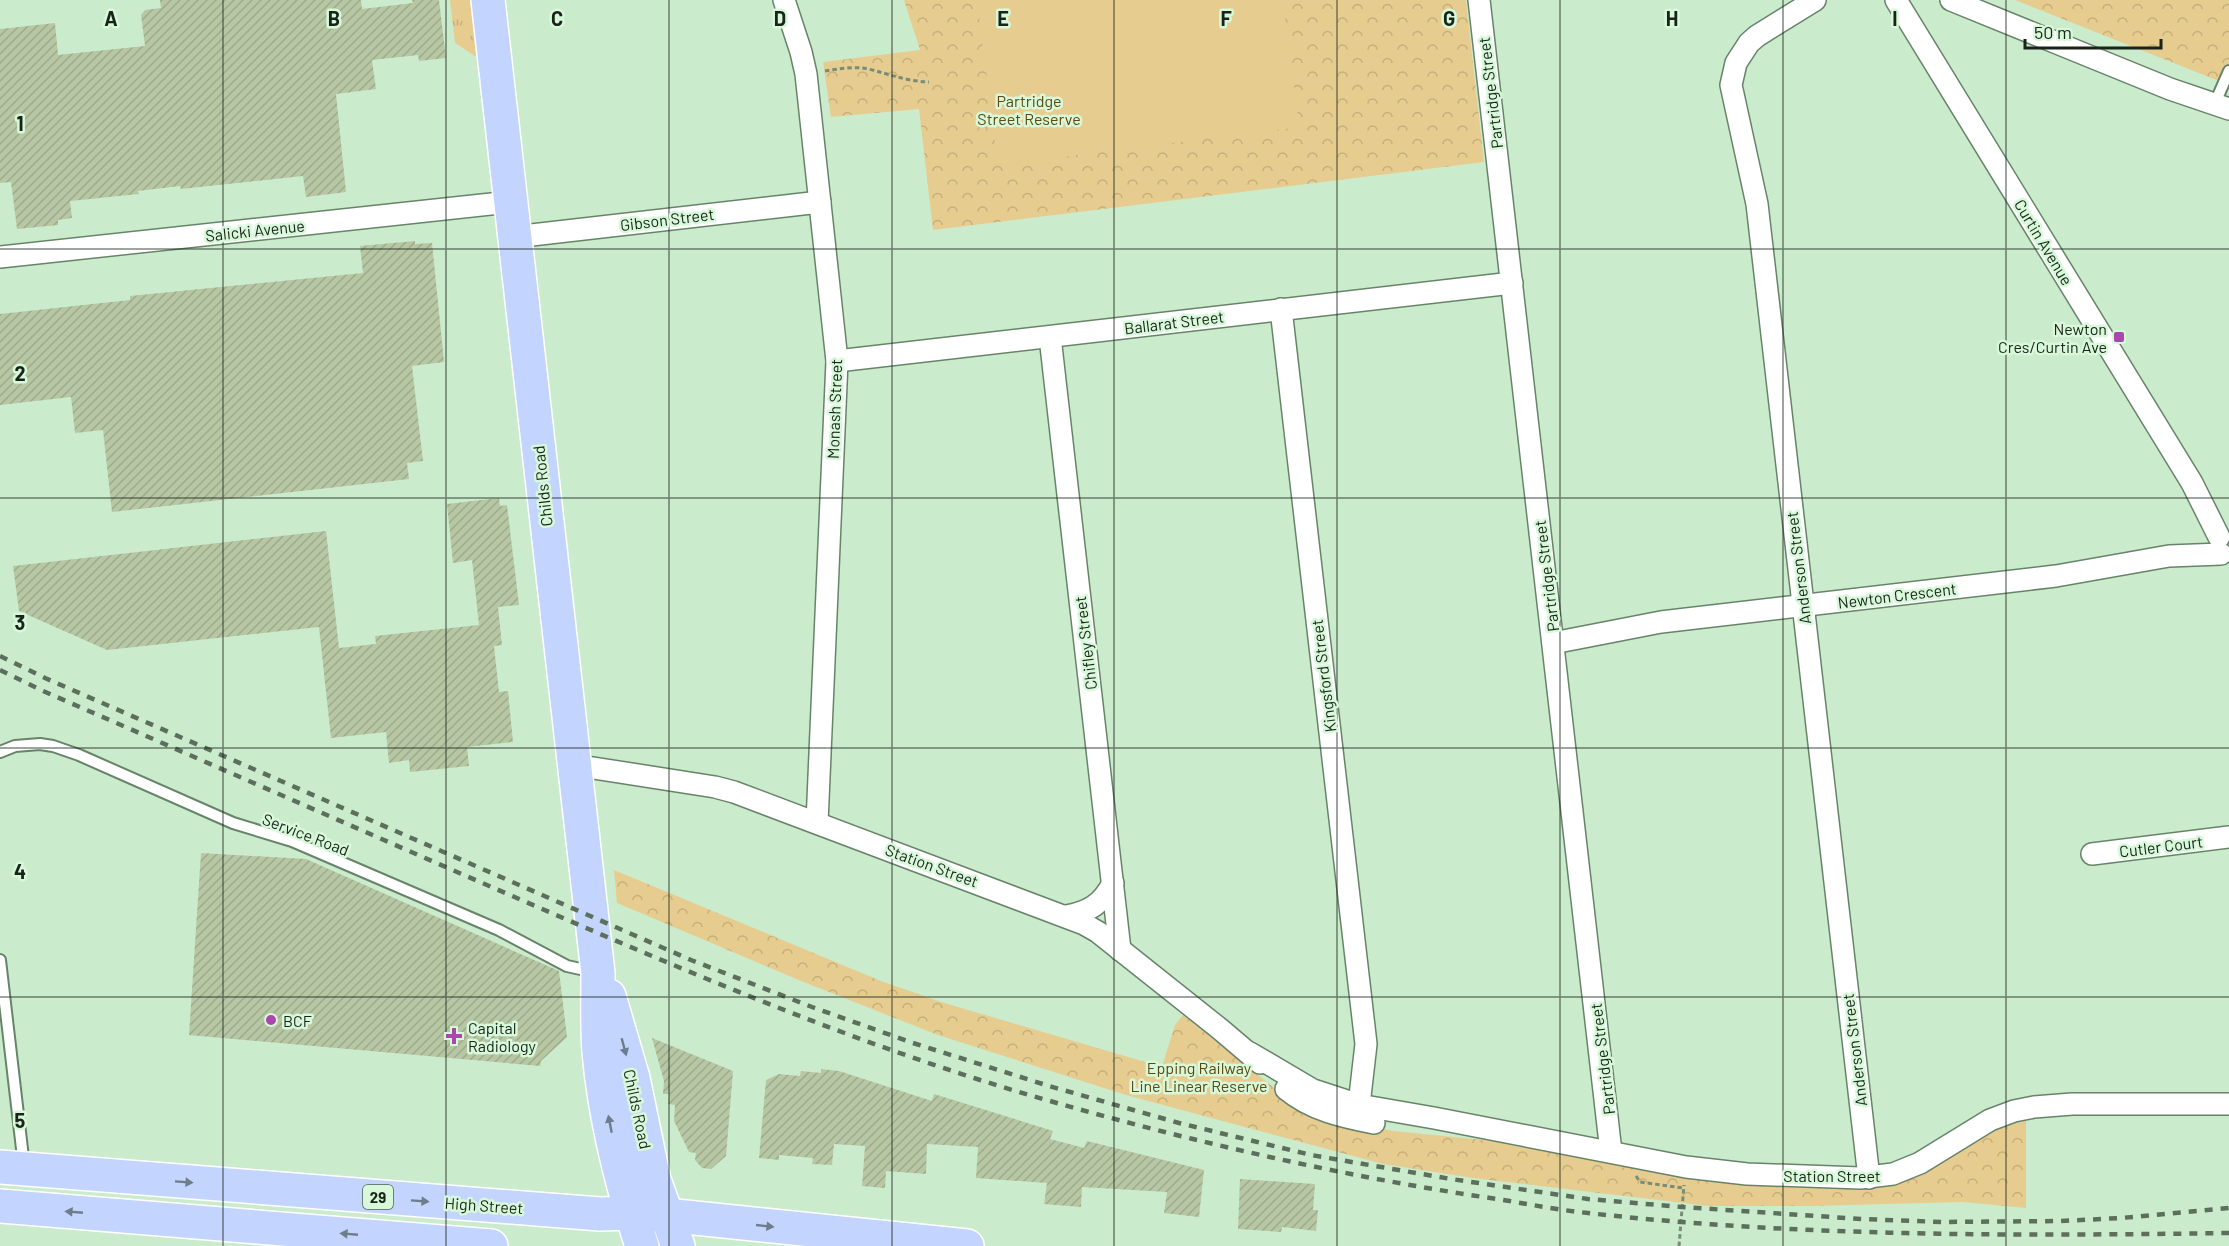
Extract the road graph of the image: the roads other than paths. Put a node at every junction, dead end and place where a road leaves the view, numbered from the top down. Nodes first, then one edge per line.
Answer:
1 (488, 0) edge
2 (784, 0) edge
3 (1479, 0) edge
4 (1815, 0) edge
5 (1951, 0) edge
6 (1905, 3) edge
7 (2229, 71) edge
8 (2222, 106) edge
9 (510, 202) junction
10 (820, 202) junction
11 (514, 237) junction
12 (0, 257) edge
13 (1512, 283) junction
14 (1281, 309) junction
15 (1050, 337) junction
16 (837, 361) junction
17 (2224, 541) edge
18 (1803, 605) junction
19 (1553, 643) junction
20 (0, 752) edge
21 (574, 765) junction
22 (817, 823) junction
23 (2229, 837) edge
24 (2092, 854) dead end
25 (1113, 883) junction
26 (1066, 916) junction
27 (1120, 950) junction
28 (0, 960) edge
29 (598, 973) junction
30 (2229, 1104) edge
31 (1363, 1111) junction
32 (1611, 1152) junction
33 (12, 1168) edge
34 (126, 1178) junction
35 (1869, 1178) junction
36 (0, 1206) edge
37 (631, 1213) junction
38 (666, 1215) junction
39 (125, 1216) junction
40 (491, 1246) edge
41 (642, 1246) edge
42 (678, 1246) edge
43 (967, 1246) edge

1 - 9 main road, Childs Road
2 - 10 street, Monash Street
3 - 13 street, Partridge Street
4 - 18 street, Anderson Street
5 - 8 street
6 - 17 street, Curtin Avenue
7 - 8 lane
9 - 11 main road, Childs Road
9 - 12 street, Salicki Avenue
10 - 11 street, Gibson Street
10 - 16 street, Monash Street
11 - 21 main road, Childs Road
13 - 14 street, Ballarat Street
13 - 19 street, Partridge Street
14 - 15 street, Ballarat Street
14 - 31 street, Kingsford Street
15 - 16 street, Ballarat Street
15 - 25 street, Chifley Street
16 - 22 street, Monash Street
17 - 18 street, Newton Crescent
18 - 19 street, Newton Crescent
18 - 35 street, Anderson Street
19 - 32 street, Partridge Street
20 - 29 lane, Service Road
21 - 22 street, Station Street
21 - 29 main road, Childs Road
22 - 26 street, Station Street
23 - 24 street, Cutler Court
25 - 26 street
25 - 27 street, Chifley Street
26 - 27 street, Station Street
27 - 31 street, Station Street
28 - 33 lane
37 -> 29 main road, Childs Road
29 -> 38 main road, Childs Road
30 - 35 street, Station Street
31 - 32 street, Station Street
32 - 35 street, Station Street
33 - 34 main road, High Street / 29
34 -> 37 main road, High Street / 29
34 - 39 main road
39 -> 36 main road
37 - 38 main road, High Street / 29
37 - 41 main road, Childs Road
38 - 42 main road, Childs Road
38 -> 43 main road, High Street / 29
40 -> 39 main road

